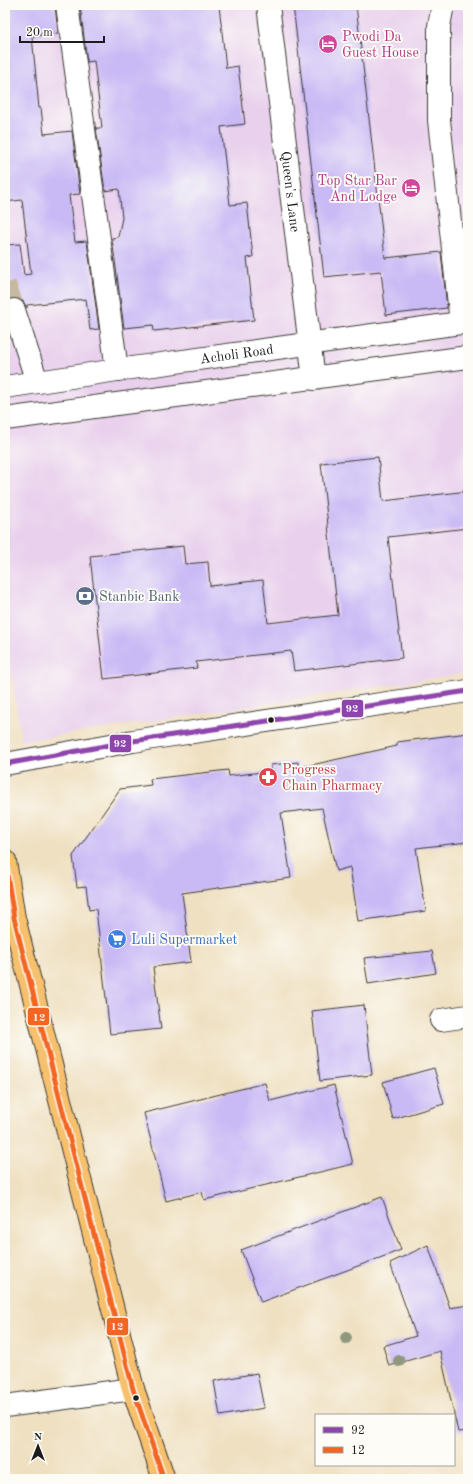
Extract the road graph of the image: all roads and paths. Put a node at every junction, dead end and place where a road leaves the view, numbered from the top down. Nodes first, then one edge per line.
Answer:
1 (67, 5) edge
2 (268, 5) edge
3 (443, 5) edge
4 (14, 310) tunnel mouth
5 (464, 322) edge
6 (308, 344) junction
7 (468, 357) edge
8 (117, 370) junction
9 (314, 379) junction
10 (37, 382) junction
11 (5, 387) edge
12 (5, 419) edge
13 (468, 691) edge
14 (5, 764) edge
15 (5, 861) edge
16 (468, 1016) edge
17 (441, 1020) dead end
18 (133, 1388) junction
19 (5, 1406) edge
20 (164, 1479) edge

1 - 8 street
2 - 6 street, Queen's Lane
3 - 5 street
4 - 10 street
5 - 6 street, Acholi Road
6 - 8 street, Acholi Road
6 - 9 street, Queen's Lane
7 - 9 street
8 - 10 street, Acholi Road
9 - 12 street
10 - 11 street, Acholi Road
13 - 14 street
15 - 18 main road
16 - 17 street
18 - 19 street
18 - 20 main road

